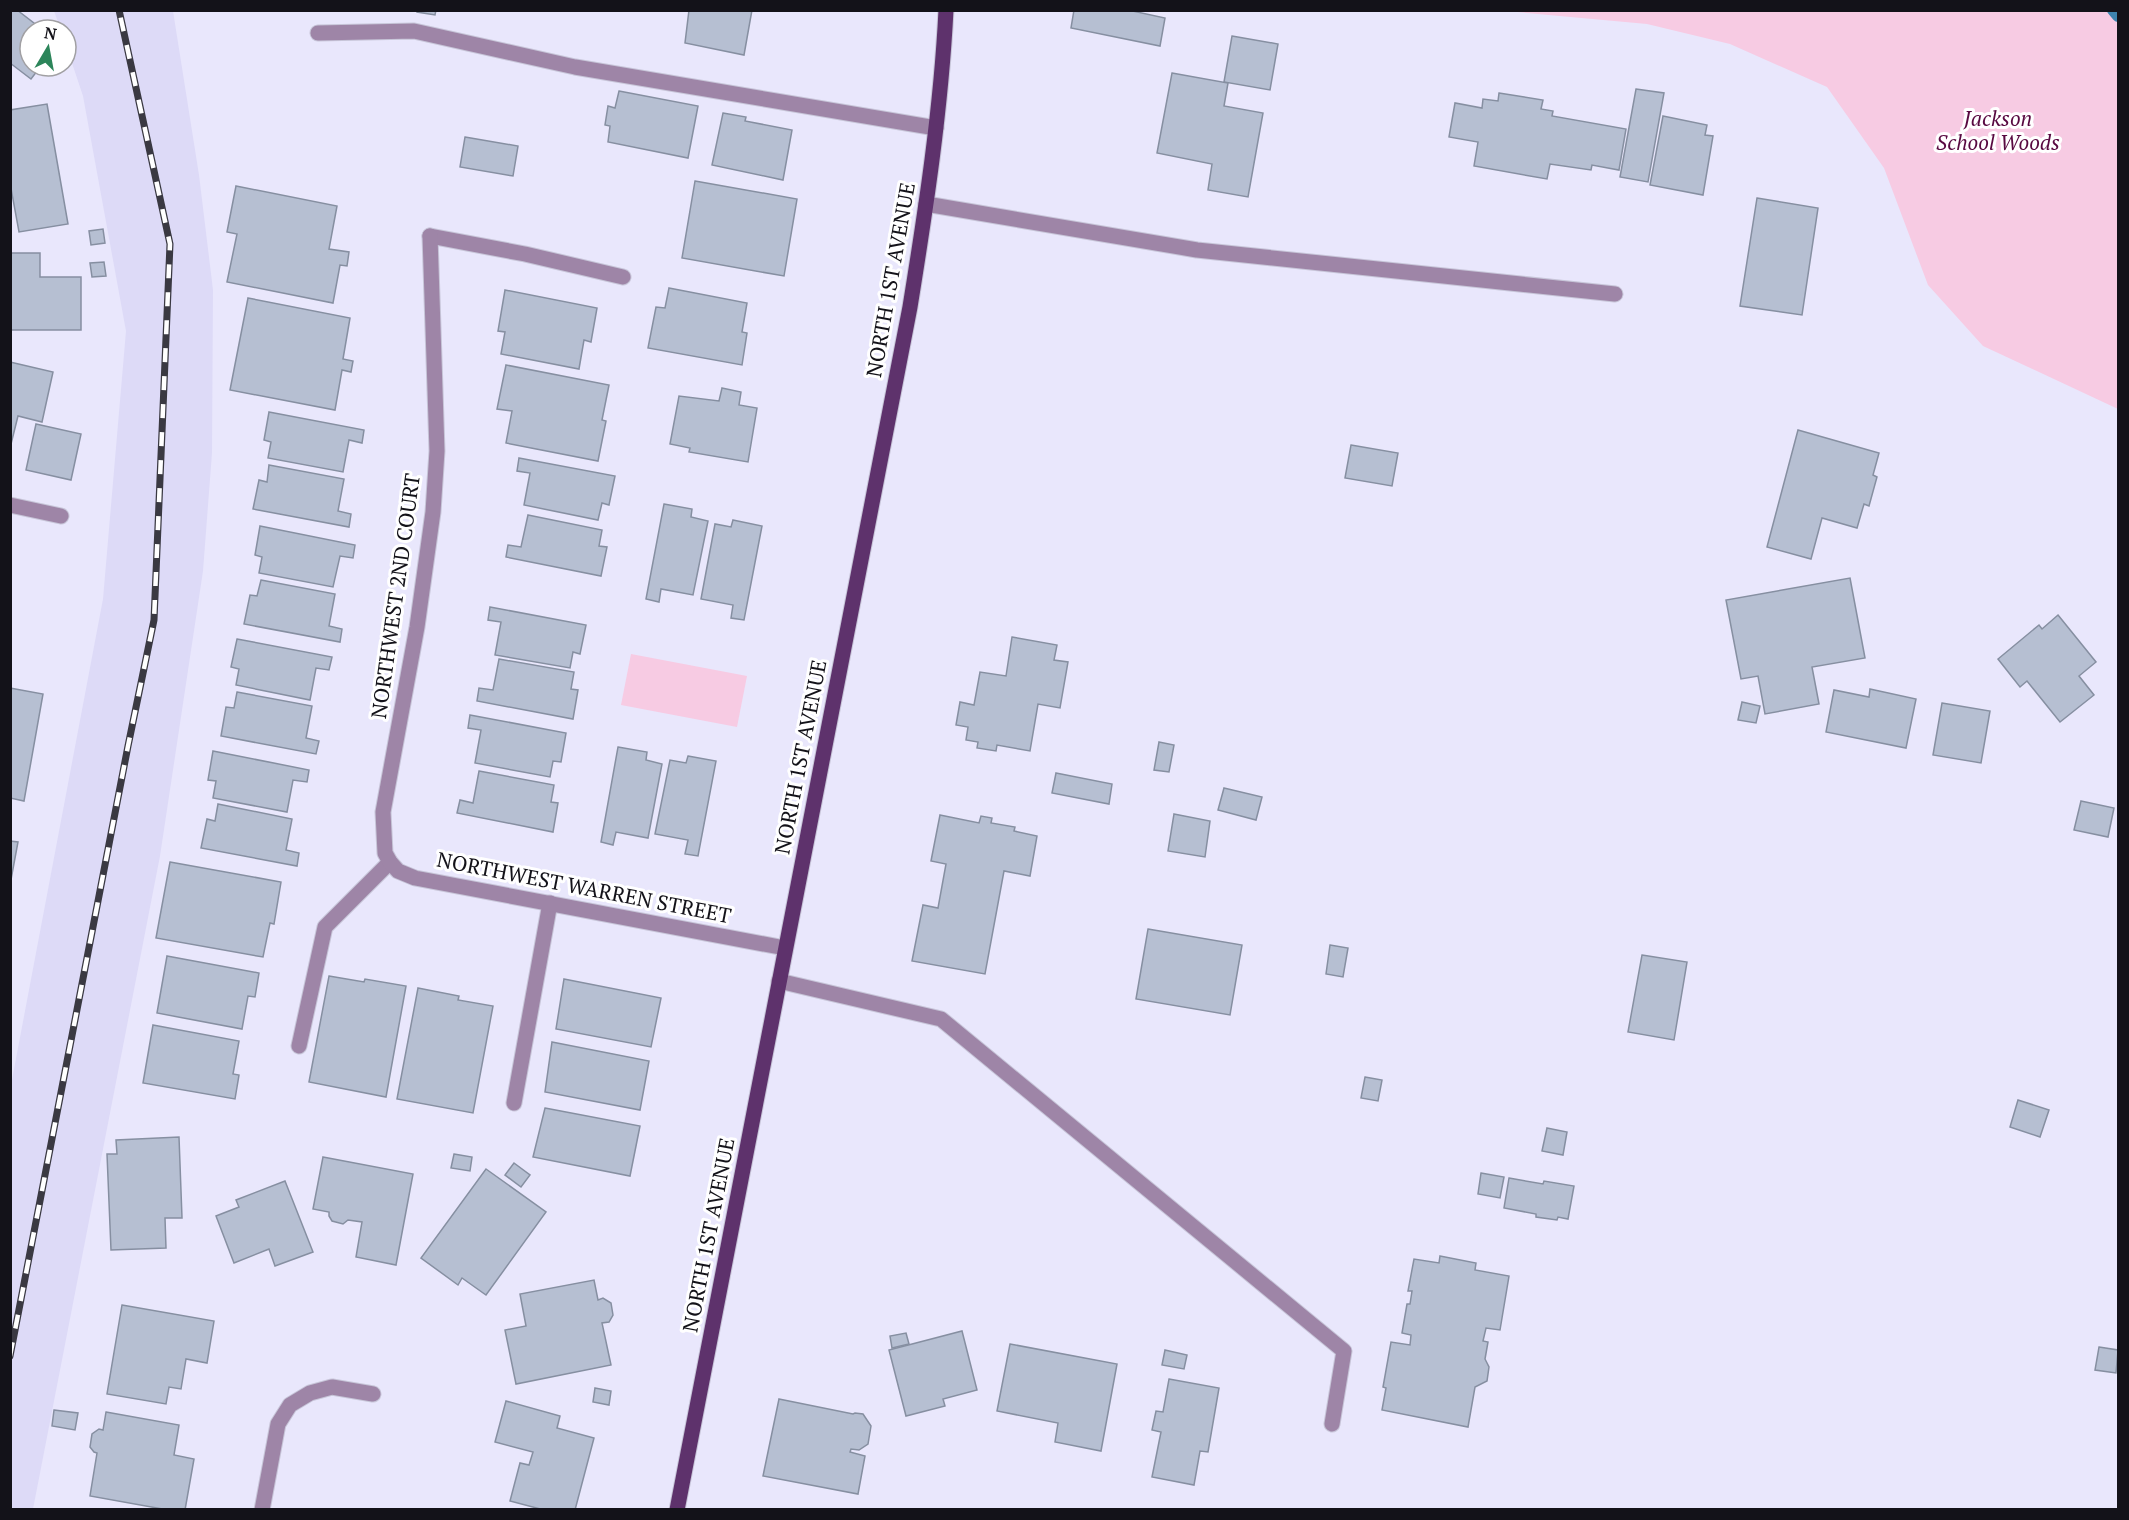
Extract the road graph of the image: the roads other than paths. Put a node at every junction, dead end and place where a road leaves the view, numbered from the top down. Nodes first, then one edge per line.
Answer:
1 (946, 10) edge
2 (318, 33) dead end
3 (936, 128) junction
4 (926, 204) junction
5 (623, 277) dead end
6 (1615, 294) dead end
7 (10, 505) edge
8 (61, 516) dead end
9 (387, 857) junction
10 (550, 903) junction
11 (785, 948) junction
12 (779, 981) junction
13 (299, 1046) dead end
14 (514, 1103) dead end
15 (373, 1394) dead end
16 (1332, 1424) dead end
17 (262, 1509) edge
18 (677, 1509) edge

1 - 3 main road, NORTH 1ST AVENUE
2 - 3 street
3 - 4 main road, NORTH 1ST AVENUE
4 - 6 street
4 - 11 main road, NORTH 1ST AVENUE
5 - 9 street, NORTHWEST 2ND COURT
7 - 8 street
9 - 10 street, NORTHWEST WARREN STREET
9 - 13 street
10 - 11 street, NORTHWEST WARREN STREET
10 - 14 street
11 - 12 main road, NORTH 1ST AVENUE
12 - 16 street
12 - 18 main road, NORTH 1ST AVENUE
15 - 17 street

